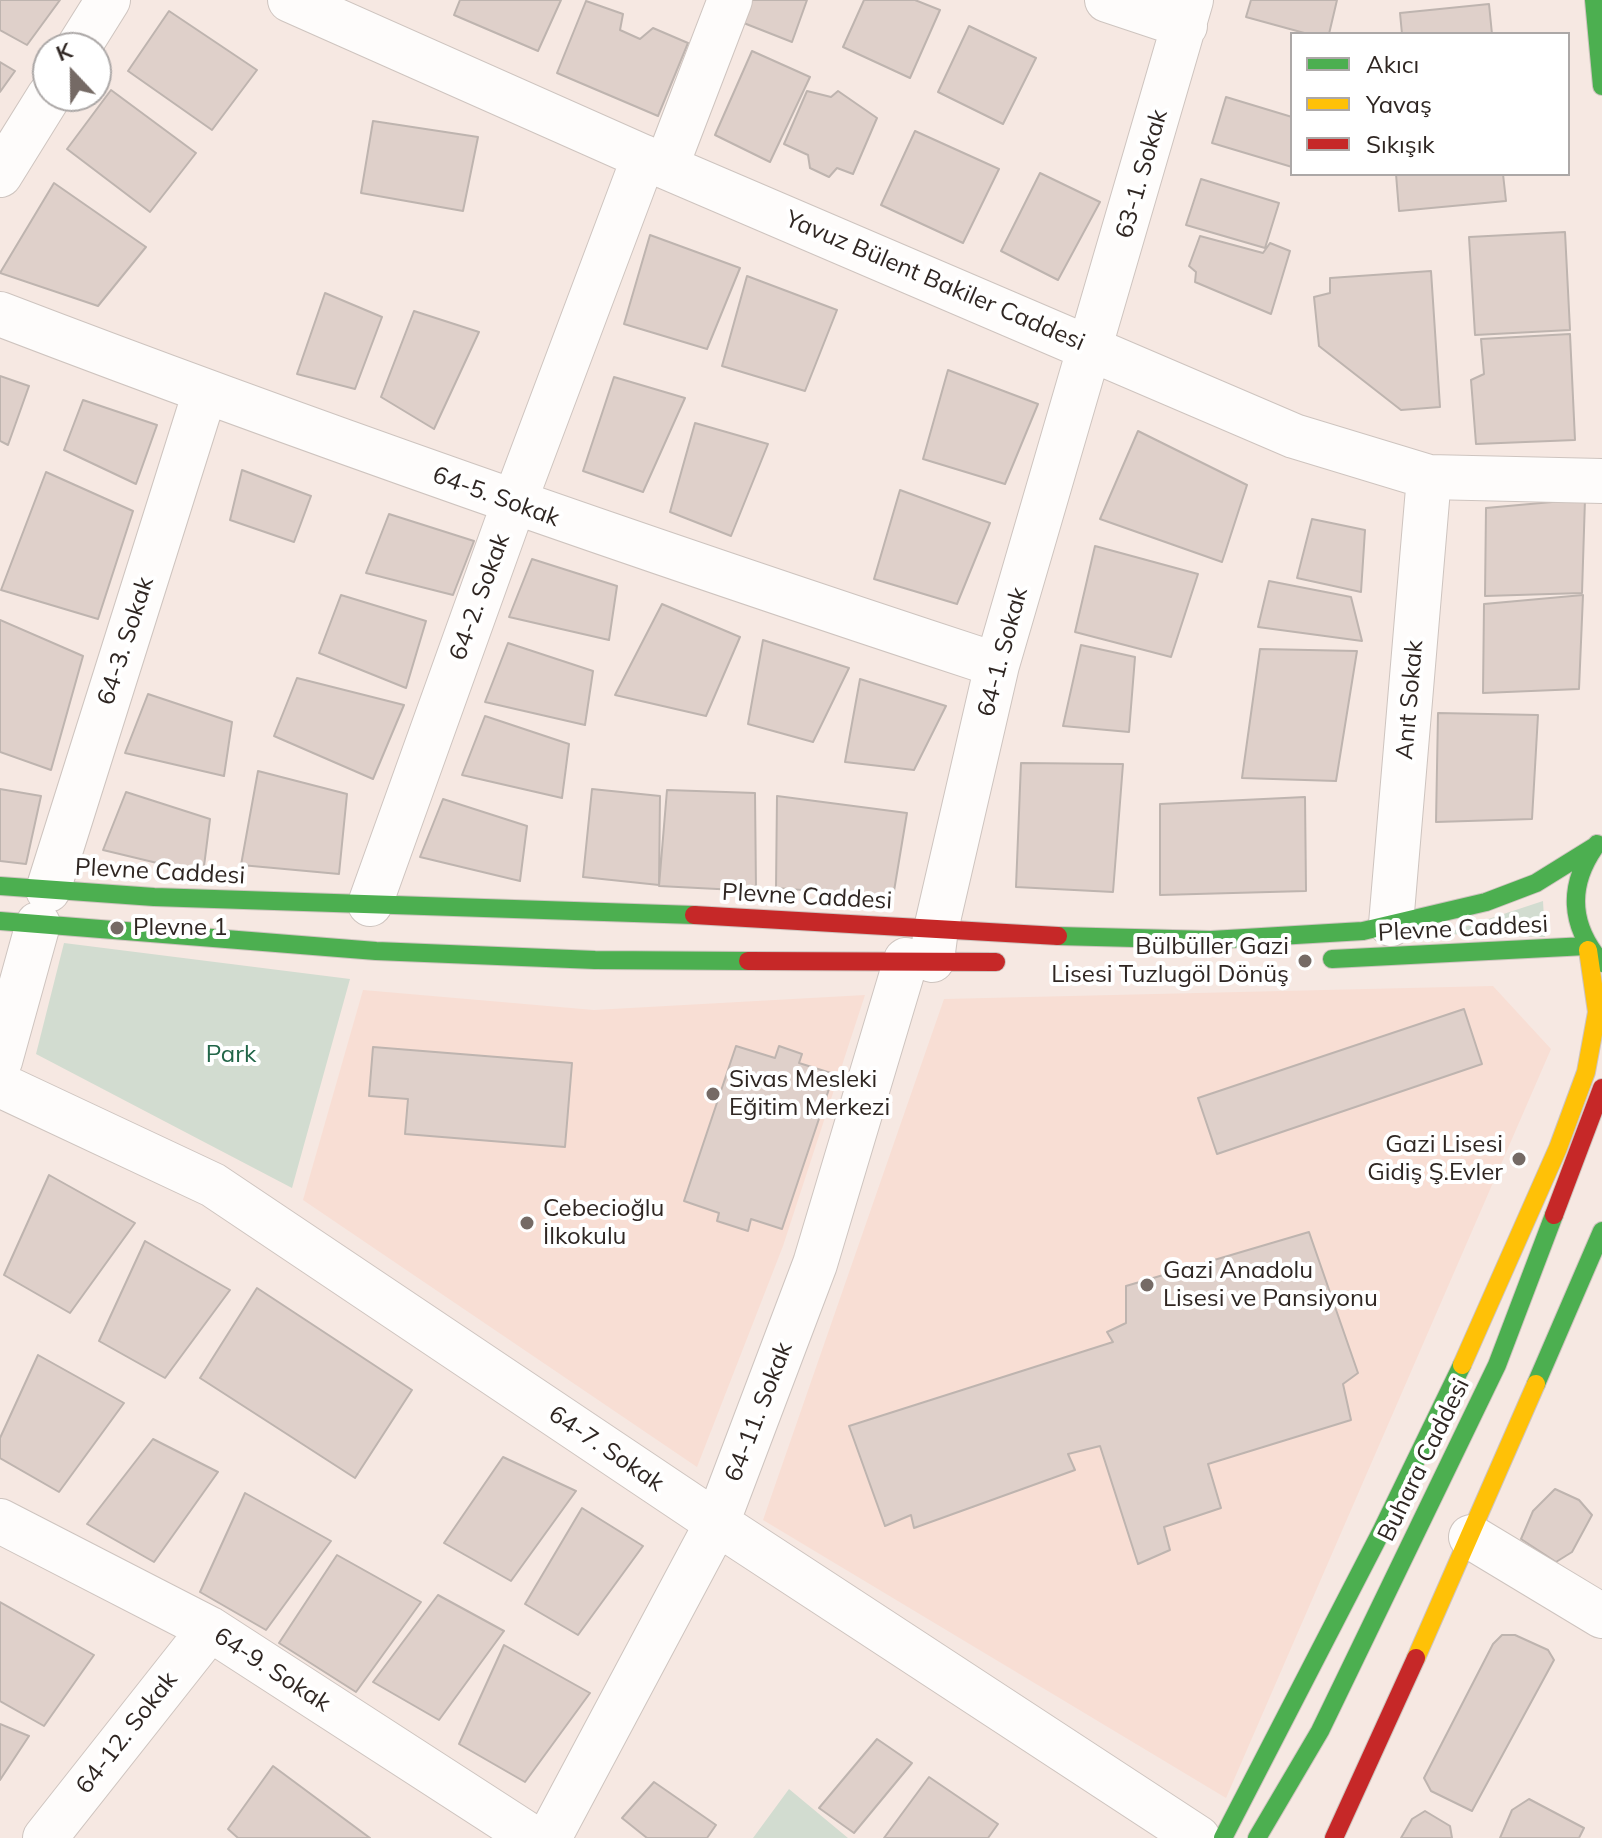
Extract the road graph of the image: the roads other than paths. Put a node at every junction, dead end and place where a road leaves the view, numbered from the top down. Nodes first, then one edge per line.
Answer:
1 (108, 0) edge
2 (290, 0) edge
3 (730, 0) edge
4 (1107, 0) edge
5 (1594, 0) edge
6 (1188, 13) edge
7 (88, 32) edge
8 (1602, 86) edge
9 (39, 112) edge
10 (655, 162) junction
11 (0, 175) edge
12 (0, 314) edge
13 (1091, 348) junction
14 (205, 392) junction
15 (1429, 477) junction
16 (1602, 481) edge
17 (514, 503) junction
18 (997, 665) junction
19 (1598, 843) edge
20 (0, 886) edge
21 (370, 904) junction
22 (29, 912) edge
23 (1391, 924) junction
24 (1587, 948) junction
25 (925, 950) junction
26 (1320, 960) dead end
27 (1015, 962) dead end
28 (1602, 963) edge
29 (0, 1061) edge
30 (0, 1085) edge
31 (1602, 1088) edge
32 (1579, 1204) dead end
33 (1602, 1231) edge
34 (0, 1521) edge
35 (717, 1523) junction
36 (1452, 1540) junction
37 (1602, 1616) edge
38 (210, 1629) junction
39 (45, 1838) edge
40 (533, 1838) edge
41 (549, 1838) edge
42 (1198, 1838) edge
43 (1223, 1838) edge
44 (1257, 1838) edge
45 (1334, 1838) edge

1 - 7 street
2 - 10 street, Yavuz Bülent Bakiler Caddesi
3 - 10 street, 64-2. Sokak
4 - 6 street
5 - 8 main road
6 - 13 street, 63-1. Sokak
9 - 11 street
10 - 13 street, Yavuz Bülent Bakiler Caddesi
10 - 17 street, 64-2. Sokak
12 - 14 street, 64-5. Sokak
13 - 15 street, Yavuz Bülent Bakiler Caddesi
13 - 18 street, 64-1. Sokak
14 - 17 street, 64-5. Sokak
14 - 22 street, 64-3. Sokak
15 - 16 street, Yavuz Bülent Bakiler Caddesi
15 - 23 street, Anıt Sokak
17 - 18 street, 64-5. Sokak
17 - 21 street, 64-2. Sokak
18 - 25 street, 64-1. Sokak
19 - 23 main road, Plevne Caddesi
19 - 24 main road
20 - 22 main road, Plevne Caddesi
21 - 22 main road, Plevne Caddesi
21 - 25 main road, Plevne Caddesi
22 - 25 main road, Plevne Caddesi
22 - 29 street, 64-3. Sokak
23 - 25 main road, Plevne Caddesi
24 - 26 main road, Plevne Caddesi
24 - 28 main road
24 - 43 main road
25 - 27 main road, Plevne Caddesi
25 - 35 street, 64-11. Sokak
30 - 35 street, 64-7. Sokak
31 - 44 main road, Buhara Caddesi
32 - 36 main road, Buhara Caddesi
33 - 36 main road
34 - 38 street, 64-9. Sokak
35 - 41 street, 64-11. Sokak
35 - 42 street, 64-7. Sokak
36 - 37 street
36 - 45 main road
38 - 39 street, 64-12. Sokak
38 - 40 street, 64-9. Sokak

